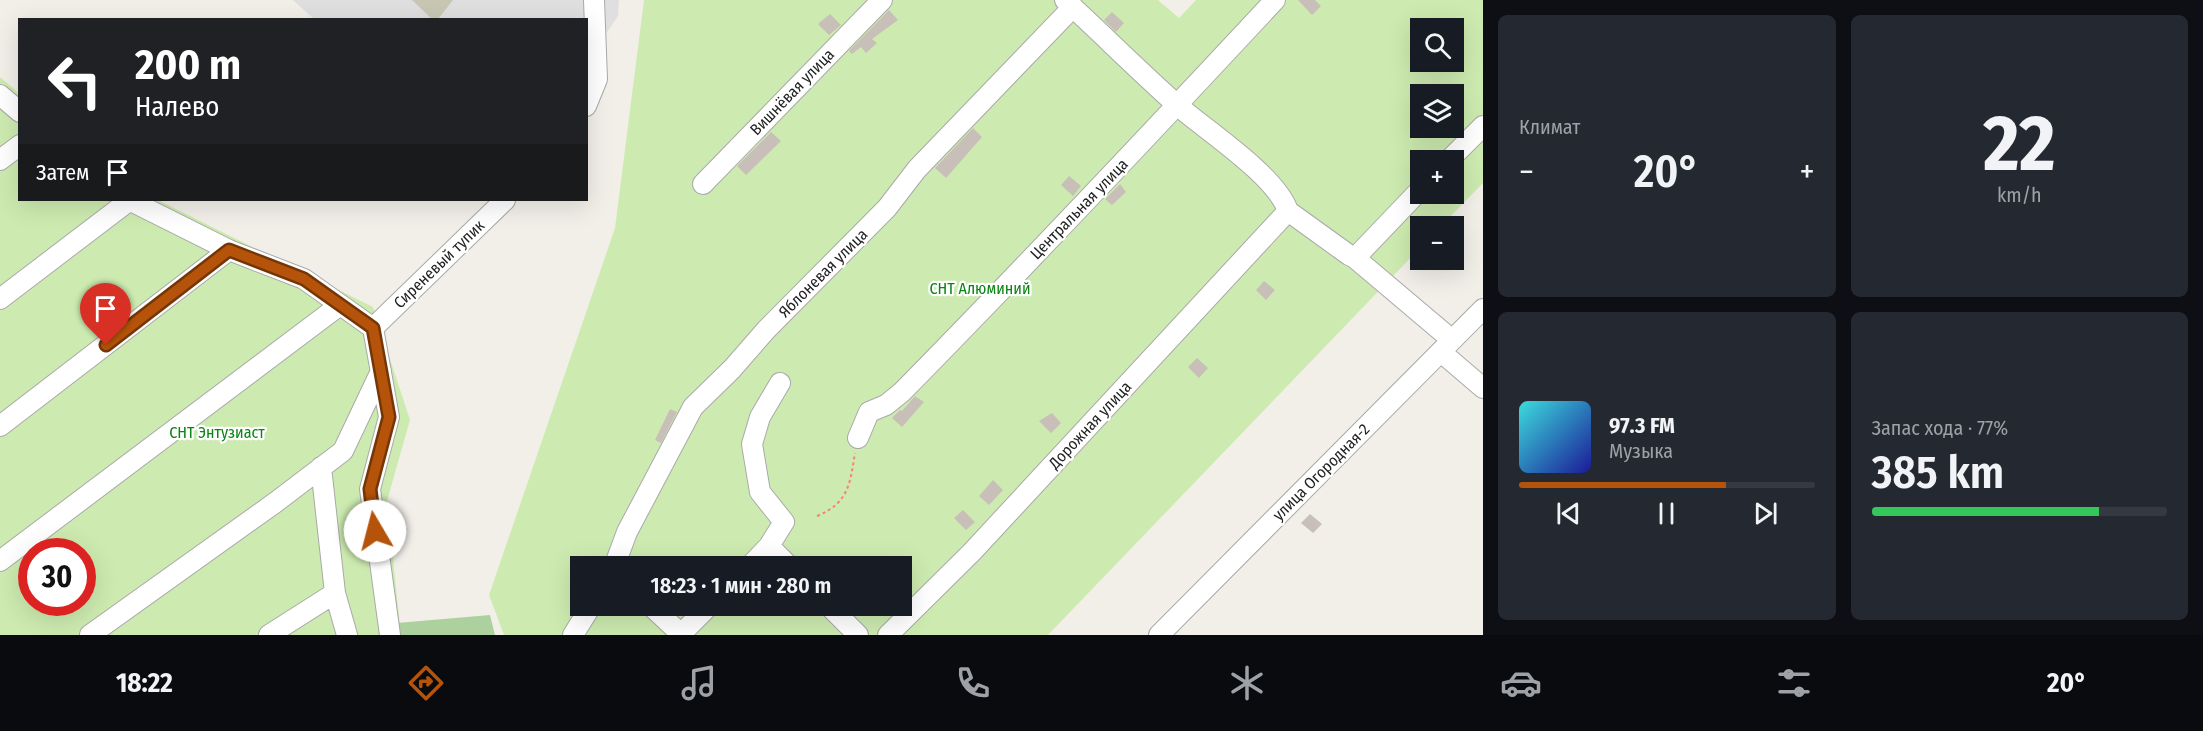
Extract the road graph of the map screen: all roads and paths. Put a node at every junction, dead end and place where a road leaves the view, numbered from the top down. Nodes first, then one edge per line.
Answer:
1 (594, 0) edge
2 (882, 0) edge
3 (1275, 0) edge
4 (1069, 4) edge
5 (0, 95) edge
6 (588, 101) edge
7 (1178, 106) junction
8 (18, 110) edge
9 (1483, 126) edge
10 (18, 146) edge
11 (1459, 150) edge
12 (0, 160) edge
13 (703, 184) dead end
14 (1410, 200) edge
15 (128, 201) edge
16 (131, 201) edge
17 (504, 201) edge
18 (1288, 211) junction
19 (229, 250) junction
20 (1355, 258) junction
21 (0, 299) edge
22 (340, 305) junction
23 (1483, 309) edge
24 (373, 328) junction
25 (1447, 346) junction
26 (381, 371) junction
27 (780, 383) dead end
28 (1483, 388) edge
29 (0, 426) edge
30 (858, 438) joint
31 (321, 467) junction
32 (817, 516) dead end
33 (769, 546) junction
34 (618, 556) edge
35 (759, 556) edge
36 (779, 556) edge
37 (0, 561) edge
38 (335, 594) junction
39 (585, 616) edge
40 (661, 616) edge
41 (700, 616) edge
42 (839, 616) edge
43 (90, 635) edge
44 (269, 635) edge
45 (346, 635) edge
46 (390, 635) edge
47 (573, 635) edge
48 (681, 635) edge
49 (858, 635) edge
50 (888, 635) edge
51 (1159, 635) edge

1 - 6 street
2 - 13 street, Вишнёвая улица
3 - 7 street, Центральная улица
4 - 7 street
4 - 34 street, Яблоневая улица
5 - 8 street
7 - 18 street
7 - 30 street, Центральная улица
9 - 11 street
10 - 12 street
14 - 20 street
15 - 21 street
16 - 19 street
17 - 24 street, Сиреневый тупик
18 - 20 street
18 - 50 street, Дорожная улица
19 - 22 street
19 - 29 street
20 - 25 street
22 - 24 street
22 - 37 street
23 - 25 street, улица Огородная-2
24 - 26 street
25 - 28 street
25 - 51 street, улица Огородная-2
26 - 31 street
26 - 46 street
27 - 33 street
30 - 32 path
31 - 38 street
31 - 43 street
33 - 35 street
33 - 36 street
38 - 44 street
38 - 45 street
39 - 47 street
40 - 48 street
41 - 48 street
42 - 49 street

